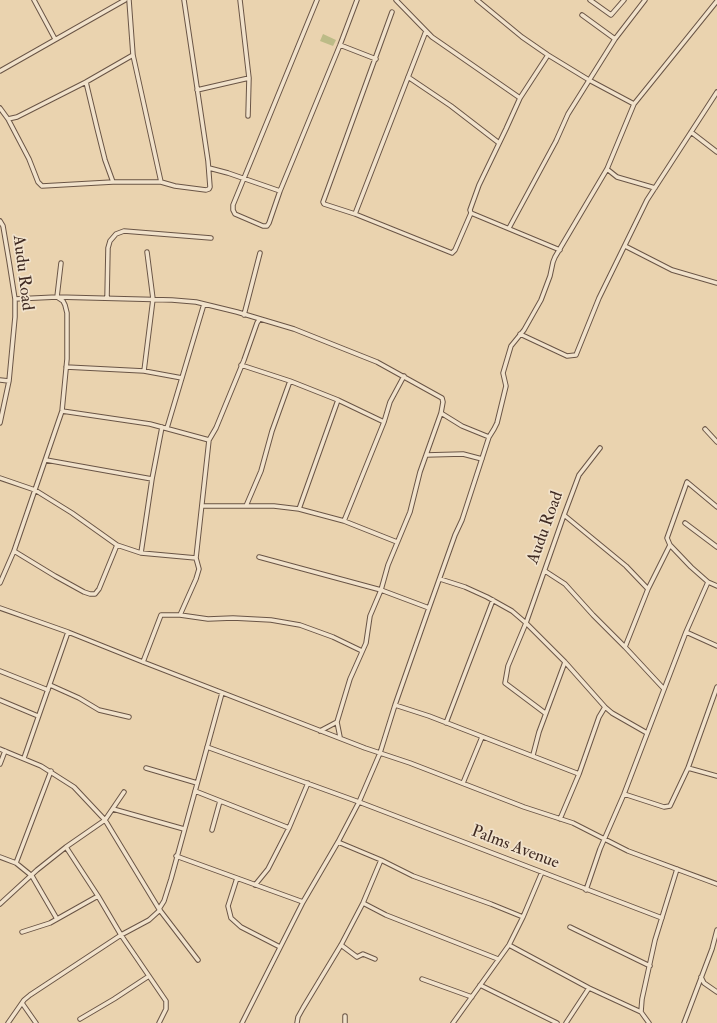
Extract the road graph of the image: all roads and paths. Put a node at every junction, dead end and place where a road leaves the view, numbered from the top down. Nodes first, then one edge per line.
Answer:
1 (34, 0) edge
2 (125, 0) edge
3 (129, 0) edge
4 (184, 0) edge
5 (240, 0) edge
6 (317, 0) edge
7 (357, 0) edge
8 (398, 0) edge
9 (476, 0) edge
10 (590, 0) edge
11 (624, 0) edge
12 (645, 0) edge
13 (717, 1) edge
14 (392, 12) dead end
15 (582, 15) dead end
16 (426, 31) junction
17 (55, 39) junction
18 (615, 39) junction
19 (340, 45) junction
20 (133, 55) junction
21 (548, 55) junction
22 (376, 59) junction
23 (0, 71) edge
24 (408, 77) junction
25 (248, 78) junction
26 (589, 80) junction
27 (86, 82) junction
28 (197, 90) junction
29 (717, 92) edge
30 (520, 98) junction
31 (634, 104) junction
32 (0, 108) edge
33 (248, 116) dead end
34 (8, 119) junction
35 (691, 132) junction
36 (499, 143) junction
37 (717, 152) edge
38 (208, 168) junction
39 (607, 169) junction
40 (244, 178) junction
41 (113, 182) junction
42 (162, 182) junction
43 (655, 188) junction
44 (280, 191) junction
45 (471, 213) junction
46 (355, 214) junction
47 (0, 221) edge
48 (509, 228) junction
49 (211, 238) dead end
50 (625, 246) junction
51 (560, 250) junction
52 (147, 252) dead end
53 (260, 253) dead end
54 (61, 263) dead end
55 (717, 283) edge
56 (57, 297) junction
57 (107, 298) junction
58 (15, 299) junction
59 (152, 299) junction
60 (204, 304) junction
61 (244, 315) junction
62 (259, 320) junction
63 (520, 334) junction
64 (241, 365) junction
65 (66, 367) junction
66 (144, 371) junction
67 (404, 376) junction
68 (182, 378) junction
69 (0, 380) edge
70 (9, 381) junction
71 (290, 381) junction
72 (338, 400) junction
73 (62, 411) junction
74 (441, 412) junction
75 (384, 422) junction
76 (0, 424) edge
77 (162, 427) junction
78 (167, 428) junction
79 (705, 430) dead end
80 (489, 437) junction
81 (209, 440) junction
82 (717, 442) edge
83 (600, 448) dead end
84 (426, 455) junction
85 (482, 459) junction
86 (46, 460) junction
87 (0, 478) edge
88 (152, 479) junction
89 (36, 490) junction
90 (202, 506) junction
91 (246, 506) junction
92 (717, 507) edge
93 (299, 509) junction
94 (564, 515) junction
95 (344, 520) junction
96 (685, 523) dead end
97 (397, 542) junction
98 (117, 545) junction
99 (670, 545) junction
100 (717, 547) edge
101 (14, 551) junction
102 (141, 553) junction
103 (259, 557) dead end
104 (196, 558) junction
105 (545, 571) junction
106 (440, 579) junction
107 (708, 582) junction
108 (0, 583) edge
109 (717, 586) edge
110 (648, 589) junction
111 (381, 590) junction
112 (493, 600) junction
113 (0, 608) edge
114 (429, 608) junction
115 (180, 615) junction
116 (526, 623) junction
117 (68, 632) junction
118 (686, 632) junction
119 (717, 646) edge
120 (625, 647) junction
121 (362, 651) junction
122 (143, 662) junction
123 (565, 662) junction
124 (0, 671) edge
125 (50, 685) junction
126 (717, 687) edge
127 (664, 689) junction
128 (48, 690) junction
129 (222, 693) junction
130 (0, 700) edge
131 (395, 705) junction
132 (605, 707) junction
133 (545, 714) junction
134 (38, 716) junction
135 (129, 717) dead end
136 (337, 722) junction
137 (446, 722) junction
138 (320, 731) junction
139 (648, 733) junction
140 (482, 737) junction
141 (340, 738) junction
142 (207, 747) junction
143 (0, 749) edge
144 (5, 751) junction
145 (380, 753) junction
146 (533, 755) junction
147 (24, 758) junction
148 (0, 764) edge
149 (146, 768) dead end
150 (688, 768) junction
151 (51, 771) junction
152 (579, 774) junction
153 (717, 776) edge
154 (197, 783) junction
155 (308, 783) junction
156 (463, 784) junction
157 (195, 791) junction
158 (124, 792) dead end
159 (624, 794) junction
160 (220, 801) junction
161 (359, 802) junction
162 (113, 809) junction
163 (560, 818) junction
164 (105, 820) junction
165 (289, 828) junction
166 (184, 829) junction
167 (212, 830) dead end
168 (604, 838) junction
169 (338, 842) junction
170 (66, 847) junction
171 (176, 856) junction
172 (0, 857) edge
173 (381, 860) junction
174 (16, 863) junction
175 (677, 869) junction
176 (542, 872) junction
177 (32, 876) junction
178 (237, 878) junction
179 (717, 884) edge
180 (255, 885) junction
181 (586, 890) junction
182 (98, 896) junction
183 (303, 902) junction
184 (363, 903) junction
185 (0, 904) edge
186 (159, 909) junction
187 (522, 918) junction
188 (662, 918) junction
189 (57, 919) junction
190 (570, 928) dead end
191 (717, 930) edge
192 (22, 932) dead end
193 (121, 935) junction
194 (341, 945) junction
195 (509, 945) junction
196 (280, 947) junction
197 (375, 959) dead end
198 (498, 959) junction
199 (198, 960) dead end
200 (650, 966) junction
201 (149, 976) junction
202 (701, 977) junction
203 (422, 979) dead end
204 (480, 985) junction
205 (589, 988) junction
206 (717, 992) edge
207 (472, 997) junction
208 (22, 1003) junction
209 (641, 1012) junction
210 (345, 1016) dead end
211 (80, 1019) dead end
212 (160, 1021) edge
213 (8, 1023) edge
214 (36, 1023) edge
215 (154, 1023) edge
216 (242, 1023) edge
217 (298, 1023) edge
218 (345, 1023) edge
219 (453, 1023) edge
220 (557, 1023) edge
221 (566, 1023) edge
222 (649, 1023) edge
223 (684, 1023) edge

1 - 17 street
2 - 17 street
3 - 20 street
4 - 28 street
5 - 25 street
6 - 40 street
7 - 19 street
8 - 16 street
9 - 21 street
10 - 11 street
12 - 18 street
13 - 31 street
14 - 22 street
15 - 18 street
16 - 24 street
16 - 30 street
17 - 23 street
18 - 26 street
19 - 22 street
19 - 44 street
20 - 27 street
20 - 42 street
21 - 26 street
21 - 30 street
22 - 46 street
24 - 36 street
24 - 46 street
25 - 28 street
25 - 33 street
26 - 31 street
26 - 48 street
27 - 34 street
27 - 41 street
28 - 38 street
29 - 35 street
30 - 36 street
31 - 39 street
32 - 34 street
34 - 41 street
35 - 37 street
35 - 43 street
36 - 45 street
38 - 40 street
38 - 42 street
39 - 43 street
39 - 51 street
40 - 44 street
40 - 44 street
41 - 42 street
43 - 50 street
45 - 46 street
45 - 48 street
47 - 58 street, Audu Road
48 - 51 street
49 - 57 street
50 - 55 street
50 - 63 street
51 - 63 street
52 - 59 street
53 - 61 street
54 - 56 street
56 - 57 street
56 - 58 street
56 - 65 street
57 - 59 street
58 - 70 street, Audu Road
59 - 60 street
59 - 66 street
60 - 61 street
60 - 68 street
61 - 62 street
62 - 64 street
62 - 67 street
63 - 80 street
64 - 71 street
64 - 81 street
65 - 66 street
65 - 73 street
66 - 68 street
67 - 74 street
67 - 75 street
68 - 78 street
69 - 70 street
70 - 76 street, Audu Road
71 - 72 street
71 - 91 street
72 - 75 street
72 - 93 street
73 - 77 street
73 - 86 street
74 - 80 street
74 - 84 street
75 - 95 street
77 - 78 street
77 - 88 street
78 - 81 street
79 - 82 street
80 - 85 street
81 - 90 street
83 - 94 street, Audu Road
84 - 85 street
84 - 97 street
85 - 106 street
86 - 88 street
86 - 89 street
87 - 89 street
88 - 102 street
89 - 98 street
89 - 101 street
90 - 91 street
90 - 104 street
91 - 93 street
92 - 99 street
93 - 95 street
94 - 105 street, Audu Road
94 - 110 street
95 - 97 street
96 - 100 street
97 - 111 street
98 - 101 street
98 - 102 street
99 - 107 street
99 - 110 street
101 - 108 street
102 - 104 street
103 - 111 street
104 - 115 street
105 - 116 street, Audu Road
105 - 120 street
106 - 112 street
106 - 114 street
107 - 109 street
107 - 118 street
110 - 120 street
111 - 114 street
111 - 121 street
112 - 116 street
112 - 137 street
113 - 117 street
114 - 131 street
115 - 121 street
115 - 122 street
116 - 123 street
116 - 133 street, Audu Road
117 - 122 street
117 - 125 street
118 - 119 street
118 - 127 street
120 - 127 street
121 - 136 street
122 - 129 street
123 - 132 street
123 - 133 street
124 - 128 street
125 - 128 street
125 - 135 street
126 - 150 street
127 - 139 street
128 - 134 street
129 - 138 street
129 - 142 street
130 - 134 street
131 - 137 street
131 - 145 street
132 - 139 street
132 - 152 street
133 - 146 street
134 - 147 street
136 - 138 street
136 - 141 street
137 - 140 street
138 - 141 street
139 - 159 street
140 - 146 street
140 - 156 street
141 - 145 street
142 - 154 street
142 - 155 street, Palms Avenue
143 - 144 street
144 - 147 street
144 - 148 street
145 - 156 street
145 - 161 street
146 - 152 street
147 - 151 street
149 - 154 street
150 - 153 street
150 - 159 street
151 - 164 street
151 - 174 street
152 - 163 street
154 - 157 street
155 - 161 street, Palms Avenue
155 - 165 street
156 - 163 street
157 - 160 street
157 - 166 street
158 - 162 street
159 - 168 street
160 - 165 street
160 - 167 street
161 - 169 street
161 - 176 street, Palms Avenue
162 - 164 street
162 - 166 street
163 - 168 street
164 - 170 street
164 - 186 street
165 - 180 street
166 - 171 street
168 - 175 street
168 - 181 street
169 - 173 street
169 - 183 street
170 - 177 street
170 - 182 street
171 - 178 street
171 - 186 street
172 - 174 street
173 - 184 street
173 - 187 street
174 - 177 street
175 - 179 street
175 - 188 street
176 - 181 street, Palms Avenue
176 - 187 street
177 - 185 street
177 - 189 street
178 - 180 street
178 - 196 street
180 - 183 street
181 - 188 street, Palms Avenue
182 - 189 street
182 - 193 street
183 - 196 street
184 - 194 street
184 - 198 street
186 - 193 street
186 - 199 street
187 - 195 street
188 - 200 street
189 - 192 street
190 - 200 street
191 - 202 street
193 - 201 street
193 - 208 street
194 - 197 street
194 - 217 street
195 - 198 street
195 - 205 street
196 - 216 street
198 - 204 street
200 - 209 street
201 - 211 street
201 - 212 street
202 - 206 street
202 - 223 street
203 - 207 street
204 - 207 street
204 - 220 street
205 - 209 street
205 - 221 street
207 - 219 street
208 - 213 street
208 - 214 street
209 - 222 street
210 - 218 street
212 - 215 street

